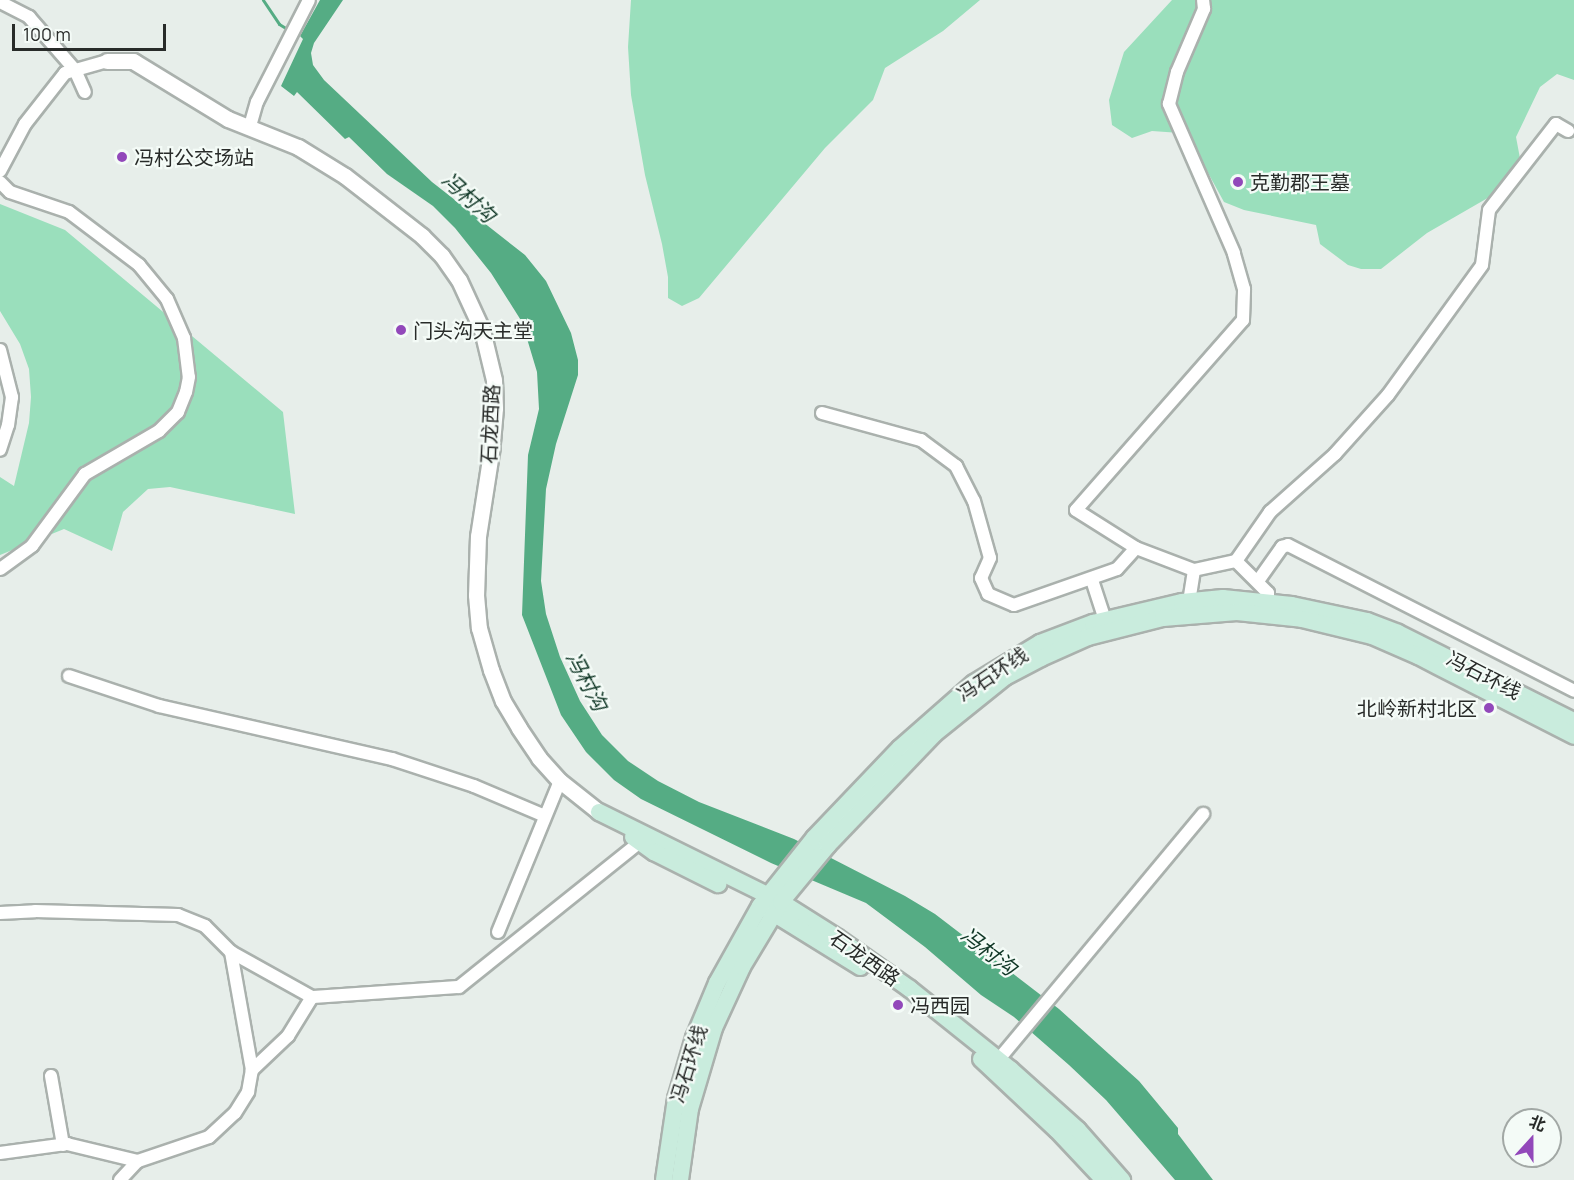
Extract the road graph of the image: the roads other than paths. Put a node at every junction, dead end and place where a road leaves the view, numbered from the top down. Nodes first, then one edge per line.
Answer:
1 (309, 0) edge
2 (1203, 0) edge
3 (0, 2) edge
4 (107, 61) joint
5 (75, 70) junction
6 (85, 92) dead end
7 (250, 126) junction
8 (1568, 131) dead end
9 (0, 171) edge
10 (0, 182) edge
11 (0, 350) edge
12 (822, 413) dead end
13 (0, 450) edge
14 (1136, 548) junction
15 (1236, 561) junction
16 (0, 570) edge
17 (1194, 570) junction
18 (1092, 580) junction
19 (1258, 581) junction
20 (1190, 602) junction
21 (1268, 609) junction
22 (1105, 620) junction
23 (69, 676) dead end
24 (1574, 691) edge
25 (1574, 721) edge
26 (1574, 736) edge
27 (560, 781) junction
28 (598, 812) junction
29 (1203, 814) dead end
30 (545, 816) junction
31 (821, 841) junction
32 (640, 842) junction
33 (771, 904) junction
34 (0, 913) edge
35 (498, 932) dead end
36 (231, 952) junction
37 (312, 996) junction
38 (995, 1063) junction
39 (252, 1070) junction
40 (51, 1076) dead end
41 (63, 1145) junction
42 (0, 1153) edge
43 (138, 1161) junction
44 (120, 1180) edge
45 (664, 1180) edge
46 (680, 1180) edge
47 (1104, 1180) edge
48 (1122, 1180) edge

1 - 7 street
2 - 14 street
3 - 5 street
4 - 5 street
4 - 7 street, 石龙西路
5 - 6 street
5 - 9 street
7 - 27 street, 石龙西路
8 - 15 street
10 - 16 street
11 - 13 street
12 - 18 street
14 - 17 street
14 - 18 street
15 - 17 street
15 - 19 street
17 - 20 street
18 - 22 street
19 - 21 street
19 - 24 street
20 - 21 main road, 冯石环线
20 - 22 main road, 冯石环线
21 - 25 main road, 冯石环线
21 - 26 main road, 冯石环线
21 - 31 main road, 冯石环线
22 - 31 main road, 冯石环线
23 - 30 street
27 - 28 street, 石龙西路
27 - 30 street
28 - 32 main road, 石龙西路
28 - 33 main road, 石龙西路
29 - 38 street
30 - 35 street
31 - 33 main road, 冯石环线
31 - 33 main road, 冯石环线
32 - 33 main road, 石龙西路
32 - 37 street
33 - 38 main road, 石龙西路
33 - 45 main road, 冯石环线
33 - 46 main road, 冯石环线
34 - 36 street
36 - 37 street
36 - 39 street
37 - 39 street
38 - 47 main road, 石龙西路
38 - 48 main road, 石龙西路
39 - 43 street
40 - 41 street
41 - 42 street
41 - 43 street
43 - 44 street

